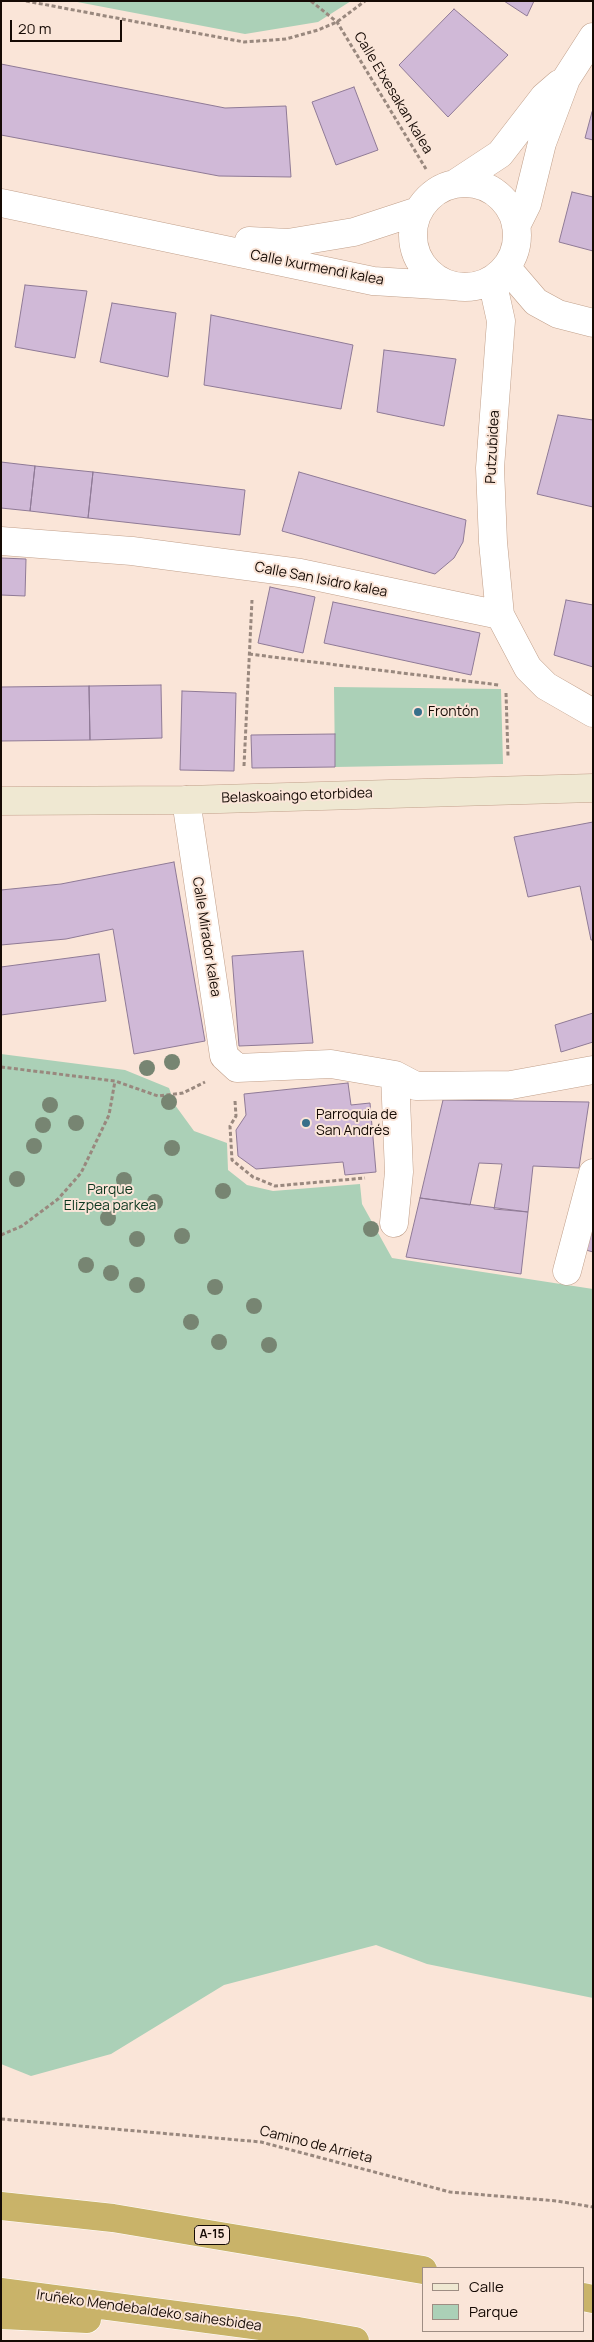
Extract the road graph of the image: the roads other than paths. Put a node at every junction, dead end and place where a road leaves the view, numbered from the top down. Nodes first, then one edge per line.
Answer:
1 (593, 37) edge
2 (566, 79) junction
3 (456, 183) junction
4 (1, 203) edge
5 (418, 211) junction
6 (516, 226) junction
7 (182, 240) junction
8 (499, 273) junction
9 (453, 286) junction
10 (593, 323) edge
11 (1, 541) edge
12 (500, 615) junction
13 (593, 713) edge
14 (593, 788) edge
15 (186, 800) junction
16 (1, 801) edge
17 (593, 1070) edge
18 (395, 1075) junction
19 (593, 1173) edge
20 (394, 1223) dead end
21 (567, 1272) dead end
22 (1, 2206) edge
23 (422, 2270) edge
24 (1, 2292) edge
25 (1, 2315) edge
26 (298, 2331) junction
27 (355, 2341) edge

1 - 2 street
2 - 3 street
2 - 6 street
3 - 5 street
3 - 6 street
4 - 7 street, Calle Ixurmendi kalea
5 - 7 street, Calle Ixurmendi kalea
5 - 9 street
6 - 8 street
7 - 9 street, Calle Ixurmendi kalea
8 - 9 street
8 - 10 street
8 - 12 street, Putzubidea
11 - 12 street, Calle San Isidro kalea
12 - 13 street
14 - 15 street, Belaskoaingo etorbidea
15 - 16 street, Belaskoaingo etorbidea
15 - 18 street, Calle Mirador kalea
17 - 18 street
18 - 20 street
19 - 21 street
22 - 23 highway, A-15
24 - 26 highway, Iruñeko Mendebaldeko saihesbidea
25 - 26 highway
26 - 27 highway, Iruñeko Mendebaldeko saihesbidea

